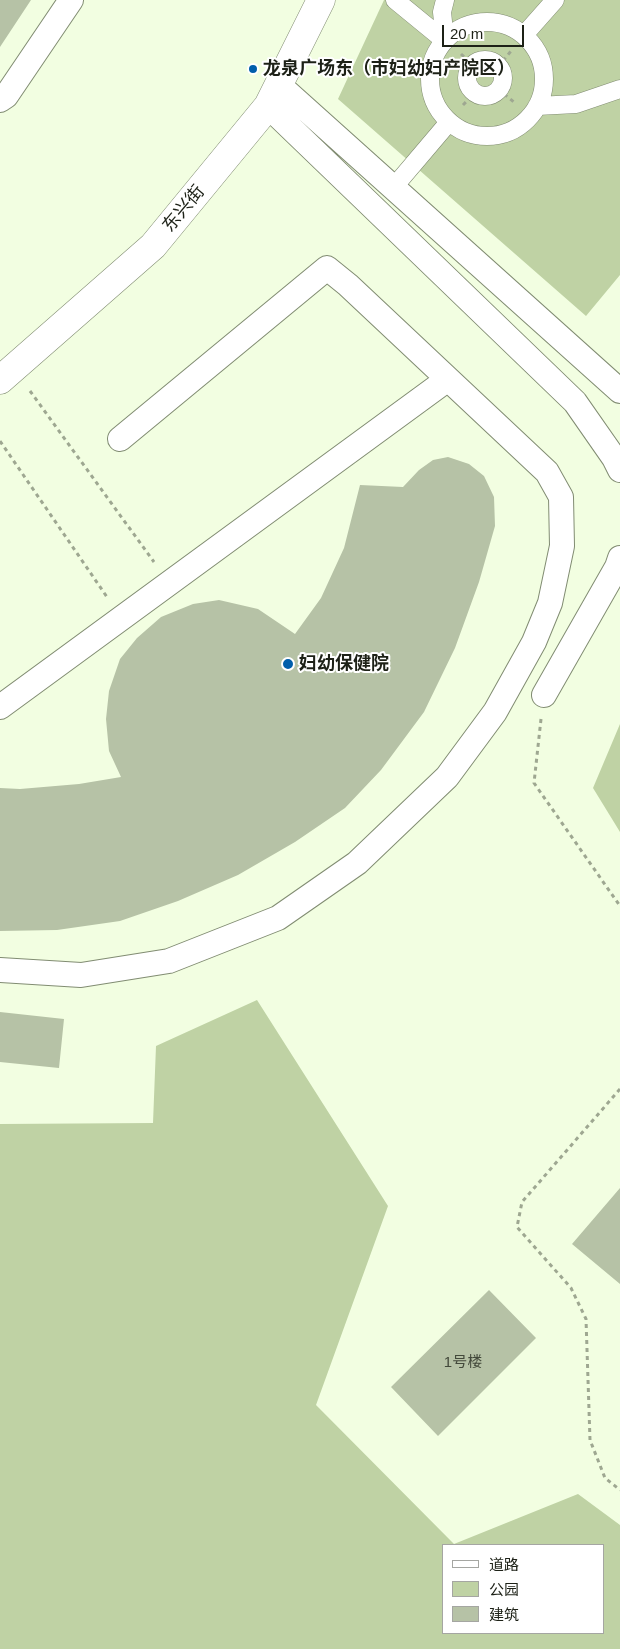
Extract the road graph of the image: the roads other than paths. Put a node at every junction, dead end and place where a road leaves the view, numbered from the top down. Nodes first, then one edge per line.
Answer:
1 (71, 0) edge
2 (321, 0) edge
3 (394, 0) edge
4 (445, 0) edge
5 (555, 0) edge
6 (524, 35) junction
7 (444, 41) junction
8 (620, 89) edge
9 (273, 96) junction
10 (0, 100) edge
11 (537, 106) junction
12 (449, 122) junction
13 (392, 188) junction
14 (7, 374) edge
15 (448, 379) junction
16 (620, 391) edge
17 (120, 439) dead end
18 (620, 470) edge
19 (620, 558) edge
20 (544, 695) road end
21 (0, 707) edge
22 (0, 970) edge

1 - 10 street
2 - 9 street, 东兴街
3 - 7 street
4 - 7 street
5 - 6 street
6 - 7 street
6 - 11 street
7 - 12 street
8 - 11 street
9 - 13 street
9 - 14 street, 东兴街
9 - 18 street
11 - 12 street
12 - 13 street
13 - 16 street
15 - 17 street
15 - 21 street
15 - 22 street
19 - 20 street

